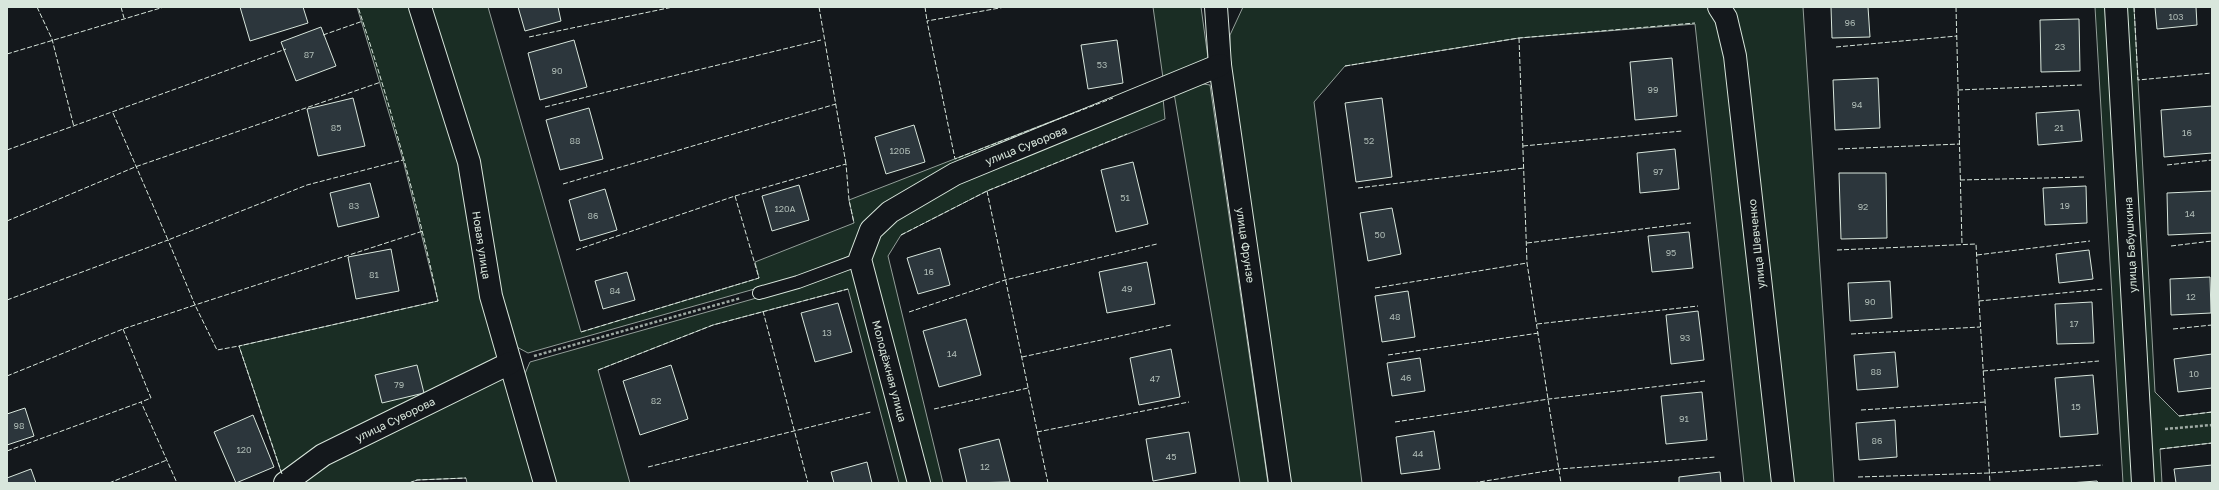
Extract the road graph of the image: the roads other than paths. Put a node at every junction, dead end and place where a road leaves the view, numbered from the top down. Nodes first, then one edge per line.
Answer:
1 (420, 7) edge
2 (1216, 7) edge
3 (1227, 7) edge
4 (1719, 7) edge
5 (2116, 7) edge
6 (1217, 30) junction
7 (1220, 65) junction
8 (860, 259) junction
9 (759, 293) road end
10 (510, 362) junction
11 (285, 483) edge
12 (545, 483) edge
13 (919, 483) edge
14 (1280, 483) edge
15 (1783, 483) edge
16 (2143, 483) edge

1 - 10 street, Новая улица
2 - 6 street, улица Фрунзе
3 - 6 street
4 - 15 street, улица Шевченко
5 - 16 street, улица Бабушкина
6 - 7 street, улица Фрунзе
7 - 8 street, улица Суворова
7 - 14 street, улица Фрунзе
8 - 9 lane
8 - 13 street, Молодёжная улица
10 - 11 street, улица Суворова
10 - 12 street, Новая улица

